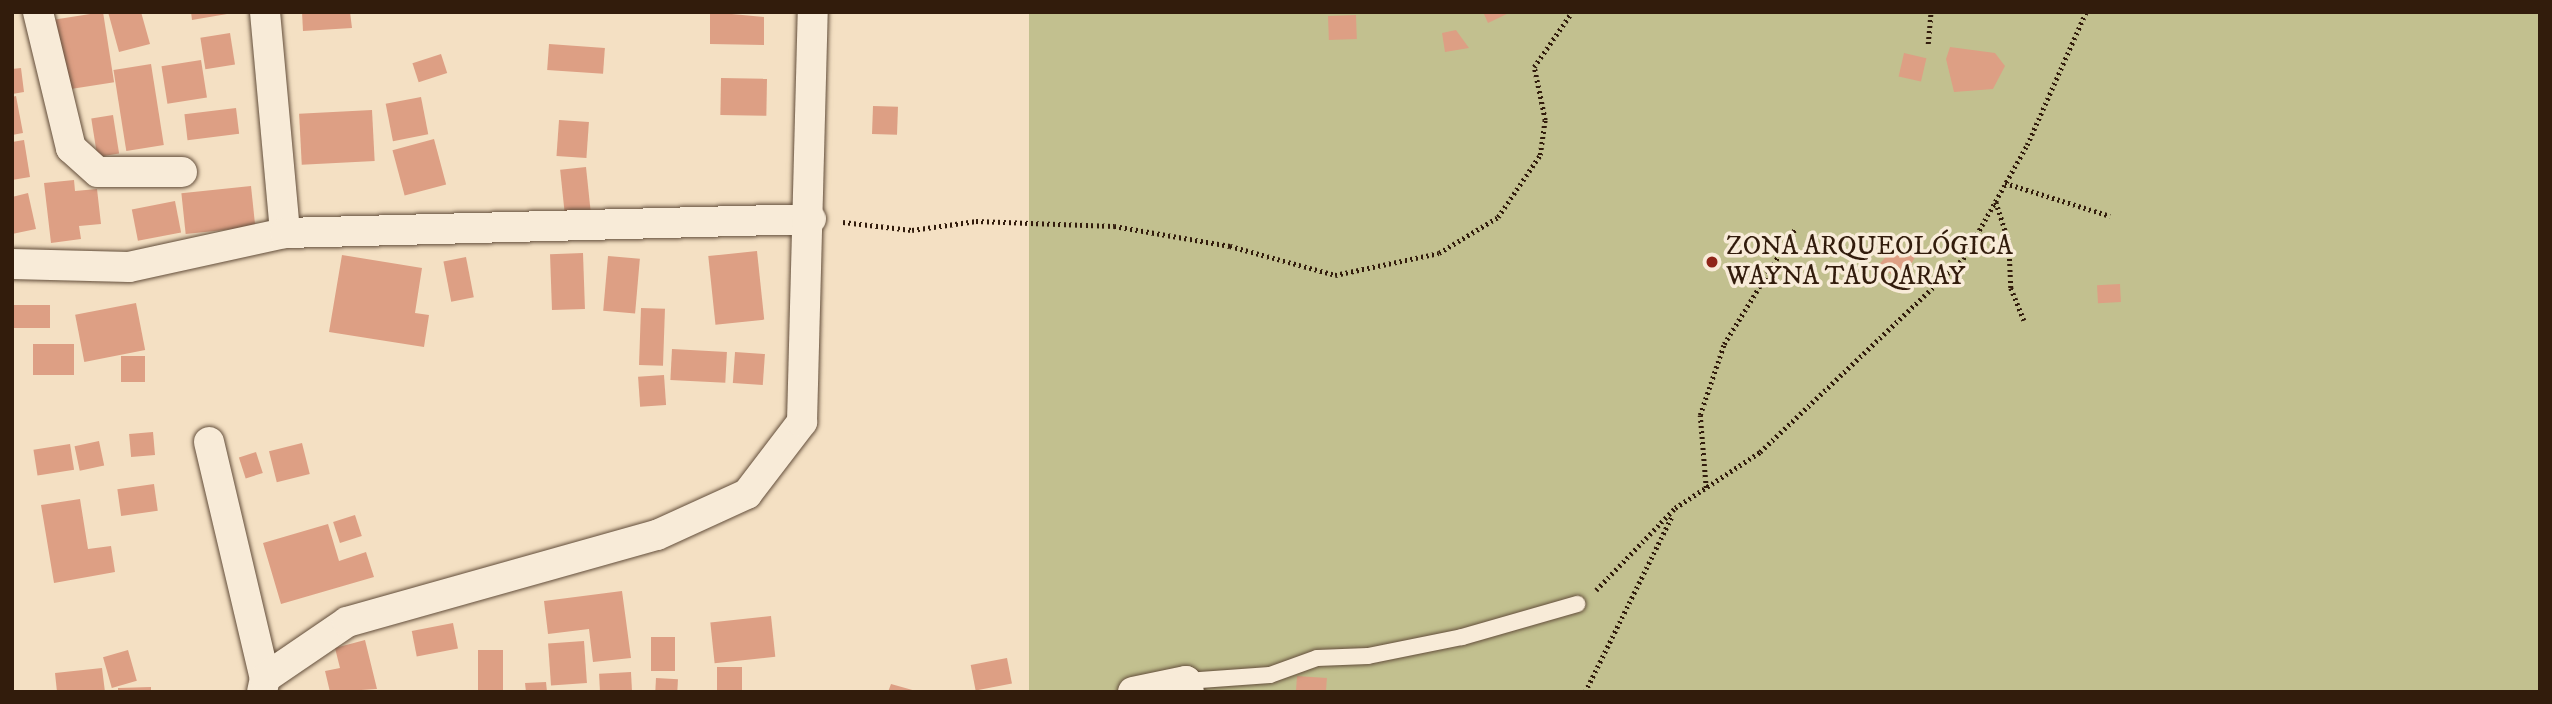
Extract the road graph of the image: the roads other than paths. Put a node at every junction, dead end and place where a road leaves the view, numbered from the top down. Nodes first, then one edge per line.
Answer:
1 (38, 12) edge
2 (265, 12) edge
3 (813, 12) edge
4 (182, 172) dead end
5 (811, 219) junction
6 (285, 233) junction
7 (12, 264) edge
8 (209, 442) dead end
9 (1577, 604) road end
10 (263, 685) edge
11 (1188, 687) edge
12 (1133, 692) edge

1 - 4 street
2 - 6 street
3 - 5 street
5 - 6 street
5 - 10 street
6 - 7 street
8 - 10 street
9 - 11 lane
11 - 12 street

